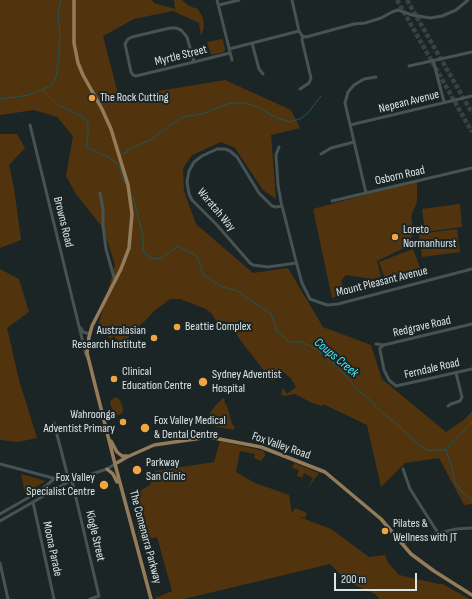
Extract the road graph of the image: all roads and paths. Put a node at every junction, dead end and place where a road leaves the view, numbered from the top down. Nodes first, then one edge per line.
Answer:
1 (74, 0) edge
2 (218, 0) edge
3 (239, 0) edge
4 (292, 0) edge
5 (468, 0) edge
6 (219, 5) junction
7 (299, 31) junction
8 (303, 36) junction
9 (252, 43) junction
10 (229, 49) junction
11 (472, 52) edge
12 (230, 53) junction
13 (232, 60) dead end
14 (433, 60) junction
15 (194, 62) junction
16 (409, 66) dead end
17 (263, 74) dead end
18 (376, 77) dead end
19 (300, 89) dead end
20 (472, 96) edge
21 (444, 102) junction
22 (30, 125) dead end
23 (350, 125) junction
24 (354, 142) junction
25 (279, 147) dead end
26 (321, 154) dead end
27 (472, 168) edge
28 (100, 193) dead end
29 (366, 194) junction
30 (332, 200) dead end
31 (282, 206) junction
32 (296, 263) junction
33 (472, 269) edge
34 (115, 281) junction
35 (78, 322) junction
36 (472, 324) edge
37 (80, 333) junction
38 (89, 336) junction
39 (376, 344) dead end
40 (384, 346) junction
41 (90, 364) junction
42 (472, 369) edge
43 (456, 373) junction
44 (448, 406) dead end
45 (54, 424) dead end
46 (108, 436) junction
47 (128, 456) junction
48 (0, 464) edge
49 (115, 464) junction
50 (107, 469) junction
51 (403, 469) dead end
52 (54, 479) junction
53 (70, 481) junction
54 (123, 494) junction
55 (33, 502) junction
56 (0, 514) edge
57 (0, 521) edge
58 (472, 528) edge
59 (438, 533) junction
60 (401, 543) junction
61 (0, 563) edge
62 (0, 587) edge
63 (6, 588) junction
64 (471, 593) edge
65 (8, 599) edge
66 (54, 599) edge
67 (90, 599) edge
68 (151, 599) edge

1 - 34 main road, The Comenarra Parkway
2 - 6 street
3 - 6 street
4 - 7 street
5 - 8 street
6 - 10 street
7 - 8 street
7 - 9 street
8 - 19 street
9 - 10 street
9 - 17 street
10 - 12 street
11 - 14 street
12 - 13 street
12 - 15 street, Myrtle Street
14 - 16 street
14 - 21 street
15 - 15 street, Myrtle Street
18 - 23 street
20 - 21 street, Nepean Avenue
21 - 23 street, Nepean Avenue
22 - 35 street, Browns Road
23 - 24 street
24 - 26 street
24 - 29 street
25 - 31 street, Mount Pleasant Avenue
27 - 29 street, Osborn Road
28 - 34 street
29 - 30 street, Osborn Road
31 - 32 street, Mount Pleasant Avenue
31 - 32 street, Waratah Way
32 - 33 street, Mount Pleasant Avenue
34 - 38 main road, The Comenarra Parkway
35 - 37 street, Browns Road
35 - 38 street
36 - 40 street, Redgrave Road
37 - 38 street
37 - 41 street, Browns Road
38 - 41 main road, The Comenarra Parkway
39 - 40 street, Redgrave Road
40 - 43 street, Ferndale Road
41 - 46 main road, The Comenarra Parkway
42 - 43 street, Ferndale Road
43 - 44 street
45 - 53 street, Kiogle Street
46 - 47 main road
46 - 49 main road, The Comenarra Parkway
47 - 49 main road, Fox Valley Road
47 - 60 main road, Fox Valley Road
48 - 52 street
49 - 50 street, Fox Valley Road
49 - 54 main road, The Comenarra Parkway
50 - 53 street, Fox Valley Road
50 - 54 main road
51 - 59 street
52 - 53 street
52 - 56 street
53 - 55 street, Fox Valley Road
53 - 67 street, Kiogle Street
54 - 68 main road, The Comenarra Parkway
55 - 57 street, Fox Valley Road
55 - 66 street, Moona Parade
58 - 59 street
59 - 60 street
60 - 64 main road, Fox Valley Road
61 - 63 street
62 - 63 street
63 - 65 street

